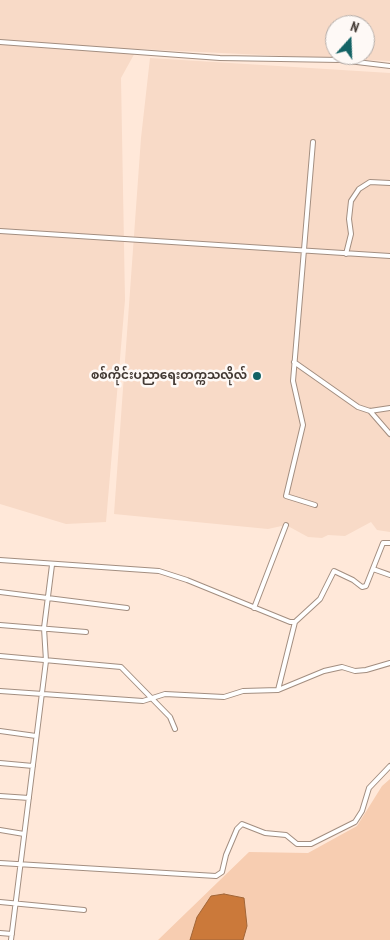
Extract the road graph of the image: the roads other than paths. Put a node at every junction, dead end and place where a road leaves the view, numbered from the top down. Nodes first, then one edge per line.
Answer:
1 (0, 42) edge
2 (390, 66) edge
3 (313, 142) dead end
4 (390, 183) edge
5 (0, 231) edge
6 (305, 251) junction
7 (346, 254) junction
8 (390, 256) edge
9 (294, 362) junction
10 (390, 408) edge
11 (370, 411) junction
12 (390, 434) edge
13 (315, 505) dead end
14 (286, 525) dead end
15 (390, 543) edge
16 (0, 560) edge
17 (52, 565) junction
18 (373, 569) junction
19 (390, 575) edge
20 (0, 592) edge
21 (48, 598) junction
22 (127, 608) dead end
23 (254, 608) junction
24 (295, 622) junction
25 (0, 625) edge
26 (44, 628) junction
27 (86, 632) dead end
28 (0, 656) edge
29 (46, 661) junction
30 (390, 663) edge
31 (278, 690) junction
32 (0, 691) edge
33 (42, 694) junction
34 (152, 697) junction
35 (174, 729) dead end
36 (0, 731) edge
37 (36, 736) junction
38 (0, 763) edge
39 (33, 766) junction
40 (390, 766) edge
41 (0, 796) edge
42 (29, 798) junction
43 (0, 830) edge
44 (24, 834) junction
45 (0, 863) edge
46 (20, 865) junction
47 (0, 902) edge
48 (16, 903) junction
49 (84, 910) dead end
50 (0, 933) edge
51 (12, 934) junction
52 (11, 940) edge

1 - 2 street
3 - 6 street
4 - 7 street
5 - 6 street
6 - 7 street
6 - 9 street
7 - 8 street
9 - 11 street
9 - 13 street
10 - 11 street
11 - 12 street
14 - 23 street
15 - 18 street
16 - 17 street
17 - 21 street
17 - 23 street
18 - 19 street
18 - 24 street
20 - 21 street
21 - 22 street
21 - 26 street
23 - 24 street
24 - 31 street
25 - 26 street
26 - 27 street
26 - 29 street
28 - 29 street
29 - 33 street
29 - 34 street
30 - 31 street
31 - 34 street
32 - 33 street
33 - 34 street
33 - 37 street
34 - 35 street
36 - 37 street
37 - 39 street
38 - 39 street
39 - 42 street
40 - 46 street
41 - 42 street
42 - 44 street
43 - 44 street
44 - 46 street
45 - 46 street
46 - 48 street
47 - 48 street
48 - 49 street
48 - 51 street
50 - 51 street
51 - 52 street

